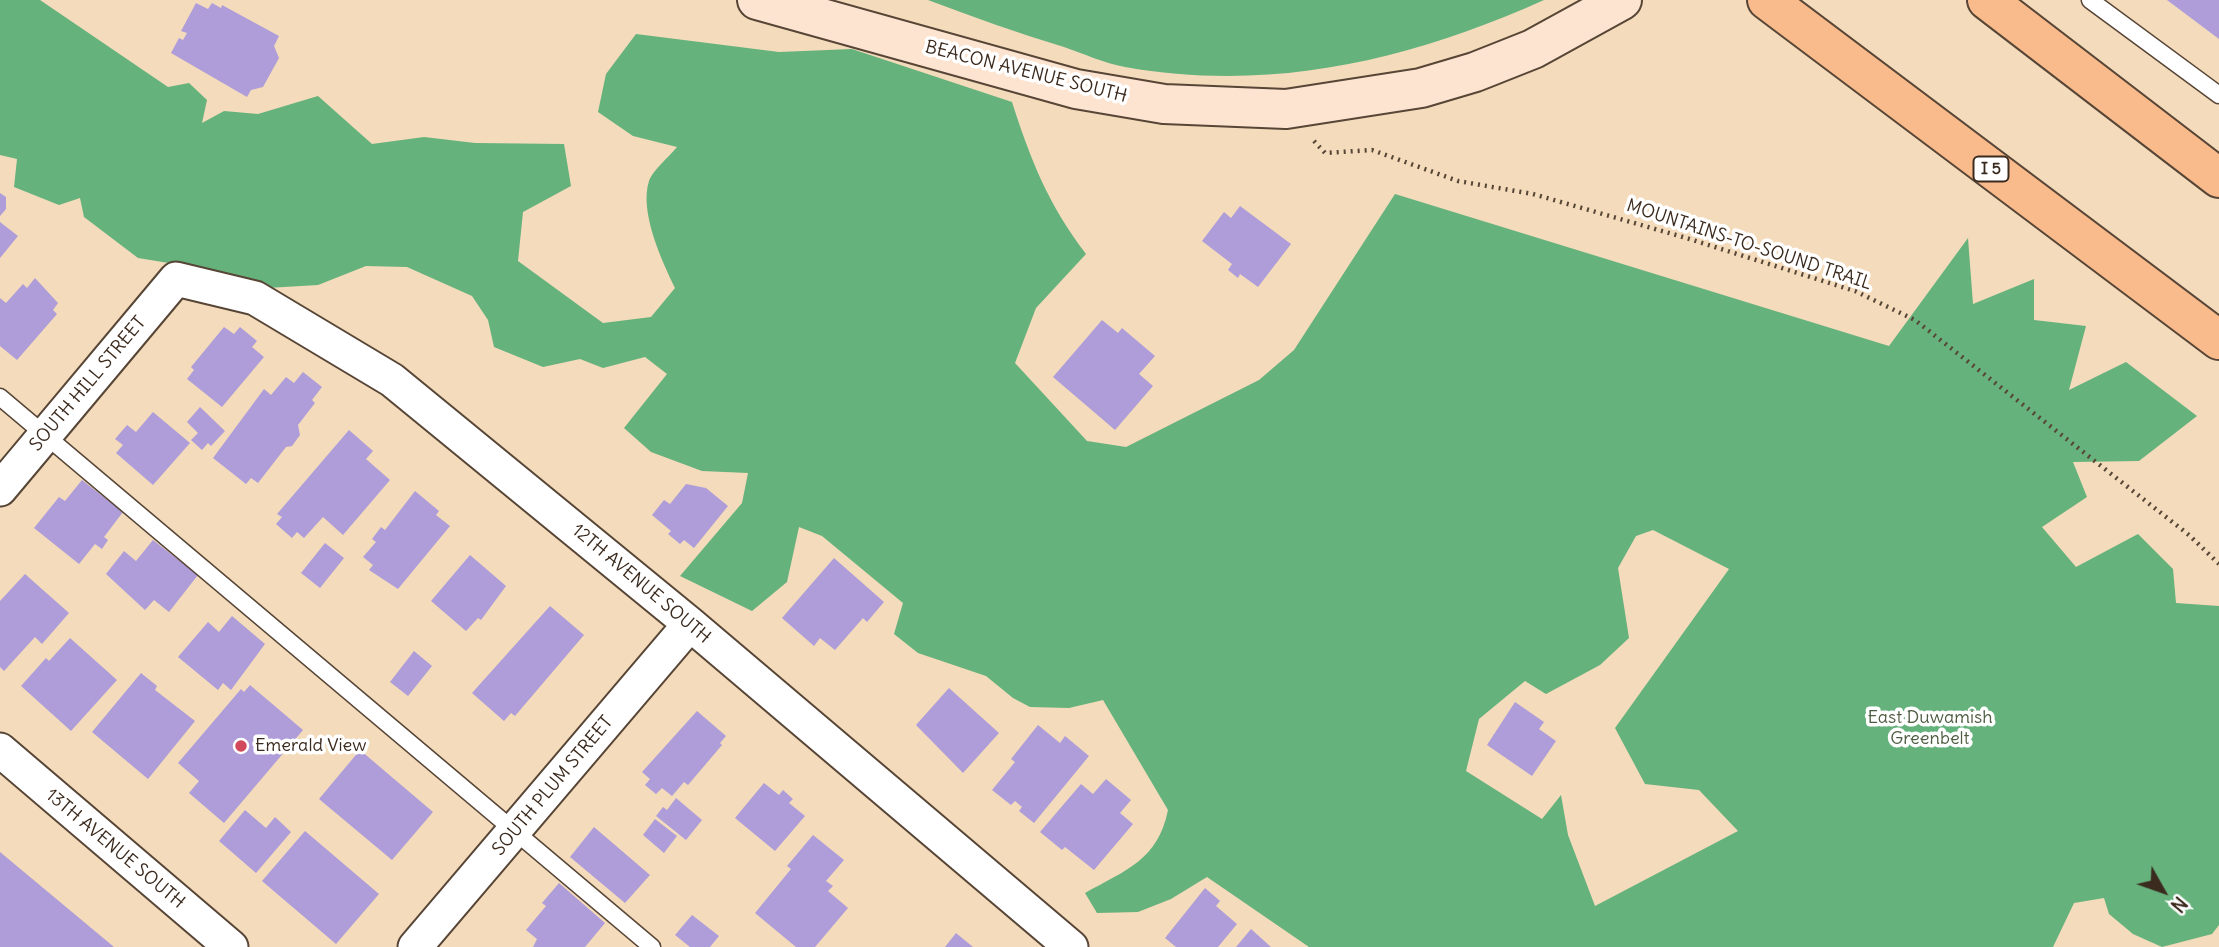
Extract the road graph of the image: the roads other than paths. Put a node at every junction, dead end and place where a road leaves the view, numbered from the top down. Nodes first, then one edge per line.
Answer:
1 (757, 0) edge
2 (1622, 0) edge
3 (1767, 0) edge
4 (1987, 0) edge
5 (2090, 0) edge
6 (2100, 84) junction
7 (2219, 95) edge
8 (2219, 163) edge
9 (2219, 178) edge
10 (176, 279) joint
11 (2218, 339) edge
12 (0, 397) edge
13 (45, 434) junction
14 (0, 489) edge
15 (690, 624) junction
16 (0, 750) edge
17 (515, 832) junction
18 (231, 947) edge
19 (415, 947) edge
20 (652, 947) edge
21 (1071, 947) edge

1 - 2 main road, BEACON AVENUE SOUTH
3 - 11 highway, I 5
4 - 6 highway
5 - 7 lane
6 - 8 highway
6 - 9 highway
10 - 13 street, SOUTH HILL STREET
10 - 15 street, 12TH AVENUE SOUTH
12 - 13 lane
13 - 14 street, SOUTH HILL STREET
13 - 17 lane
15 - 17 street, SOUTH PLUM STREET
15 - 21 street, 12TH AVENUE SOUTH
16 - 18 street, 13TH AVENUE SOUTH
17 - 19 street, SOUTH PLUM STREET
17 - 20 lane

